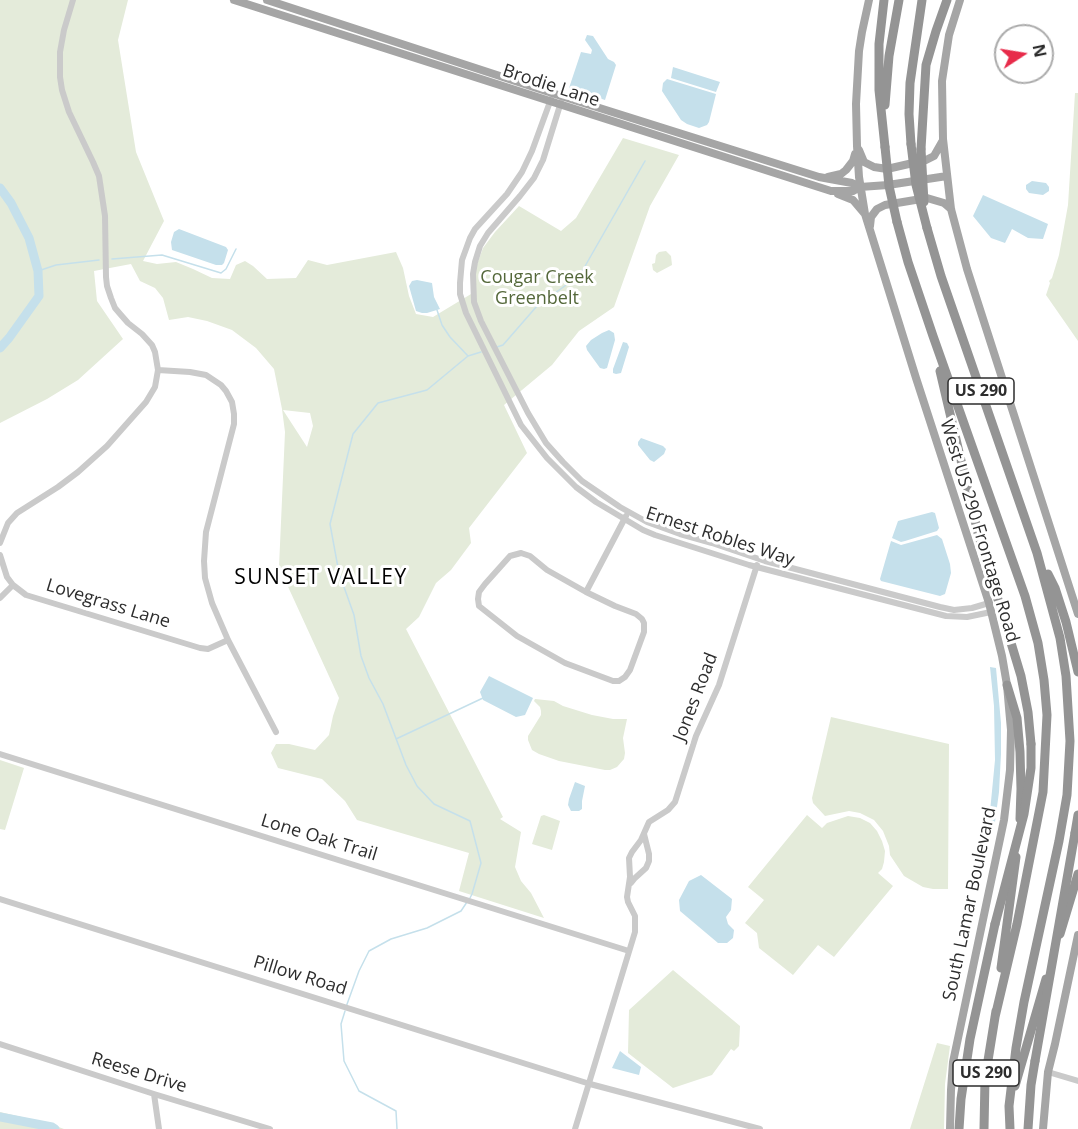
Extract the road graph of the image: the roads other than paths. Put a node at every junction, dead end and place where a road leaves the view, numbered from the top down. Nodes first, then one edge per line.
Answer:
1 (234, 0) edge
2 (267, 0) edge
3 (869, 0) edge
4 (884, 0) edge
5 (899, 0) edge
6 (922, 0) edge
7 (947, 0) edge
8 (960, 0) edge
9 (73, 2) edge
10 (346, 36) junction
11 (386, 39) junction
12 (381, 47) junction
13 (423, 51) junction
14 (559, 95) junction
15 (549, 101) junction
16 (560, 105) junction
17 (884, 129) junction
18 (667, 139) junction
19 (943, 139) junction
20 (708, 142) junction
21 (856, 146) junction
22 (947, 176) junction
23 (819, 177) junction
24 (860, 187) junction
25 (831, 191) junction
26 (951, 209) junction
27 (865, 214) junction
28 (927, 228) junction
29 (870, 232) junction
30 (933, 336) junction
31 (158, 370) junction
32 (628, 512) junction
33 (624, 519) junction
34 (0, 543) edge
35 (1037, 553) junction
36 (0, 555) edge
37 (759, 558) junction
38 (756, 567) junction
39 (788, 567) junction
40 (786, 574) junction
41 (836, 579) junction
42 (13, 585) junction
43 (834, 587) junction
44 (586, 592) junction
45 (0, 598) edge
46 (990, 607) junction
47 (1078, 614) edge
48 (228, 640) junction
49 (1078, 672) edge
50 (1007, 685) junction
51 (276, 732) dead end
52 (0, 754) edge
53 (1078, 815) edge
54 (644, 834) junction
55 (1078, 874) edge
56 (627, 889) junction
57 (0, 899) edge
58 (1078, 935) edge
59 (629, 951) junction
60 (995, 1017) junction
61 (0, 1044) edge
62 (1048, 1072) junction
63 (1078, 1081) edge
64 (590, 1083) junction
65 (154, 1094) junction
66 (1009, 1106) junction
67 (159, 1129) edge
68 (270, 1129) edge
69 (575, 1129) edge
70 (760, 1129) edge
71 (950, 1129) edge
72 (959, 1129) edge
73 (984, 1129) edge
74 (1010, 1129) edge
75 (1028, 1129) edge
76 (1043, 1129) edge

1 - 10 main road, Brodie Lane
2 - 11 main road, Brodie Lane
3 - 21 main road, West US 290 Frontage Road
4 - 17 highway
5 - 17 highway, US 290
6 - 28 highway, US 290, bridge
7 - 28 highway, bridge
8 - 19 main road
9 - 31 street
10 - 11 main road
10 - 12 main road, Brodie Lane
11 - 13 main road, Brodie Lane
12 - 13 main road
12 - 15 main road, Brodie Lane
13 - 14 main road, Brodie Lane
14 - 15 street, Ernest Robles Way
14 - 16 street, Ernest Robles Way
14 - 20 main road, Brodie Lane
15 - 16 main road, Brodie Lane
15 - 33 street, Ernest Robles Way
16 - 18 main road, Brodie Lane
16 - 32 street, Ernest Robles Way
17 - 30 highway, US 290, bridge
18 - 20 main road
18 - 25 main road, Brodie Lane
19 - 21 main road
19 - 22 main road
20 - 23 main road, Brodie Lane
21 - 23 main road
21 - 24 main road, West US 290 Frontage Road
22 - 24 main road, Brodie Lane
22 - 26 main road
23 - 24 main road, Brodie Lane
24 - 25 main road, Brodie Lane
24 - 27 main road, West US 290 Frontage Road
25 - 27 main road
26 - 29 main road
26 - 47 main road
27 - 29 main road, West US 290 Frontage Road
28 - 35 highway, US 290
29 - 46 main road, West US 290 Frontage Road
30 - 60 highway, US 290
30 - 72 highway, bridge
31 - 34 street
31 - 48 street
32 - 33 street
32 - 37 street, Ernest Robles Way
33 - 38 street, Ernest Robles Way
33 - 44 street
35 - 49 highway
35 - 66 highway, US 290
36 - 42 street
37 - 38 street, Jones Road
37 - 39 street, Ernest Robles Way
38 - 40 street, Ernest Robles Way
38 - 54 street, Jones Road
39 - 40 street
39 - 41 street, Ernest Robles Way
40 - 43 street, Ernest Robles Way
41 - 43 street
41 - 46 street, Ernest Robles Way
42 - 45 street
42 - 48 street, Lovegrass Lane
43 - 46 street, Ernest Robles Way
44 - 44 street
46 - 50 main road, West US 290 Frontage Road
48 - 51 street
50 - 60 highway
50 - 71 main road, South Lamar Boulevard
52 - 59 street, Lone Oak Trail
53 - 75 highway, bridge
54 - 56 street, Jones Road
54 - 56 street
55 - 66 highway
56 - 59 street, Jones Road
57 - 64 street, Pillow Road
58 - 62 main road
59 - 64 street, Jones Road
60 - 73 highway, US 290
61 - 65 street, Reese Drive
62 - 63 street
62 - 76 main road
64 - 69 street, Jones Road
64 - 70 street, Pillow Road
65 - 67 street
65 - 68 street, Reese Drive
66 - 74 highway, US 290

